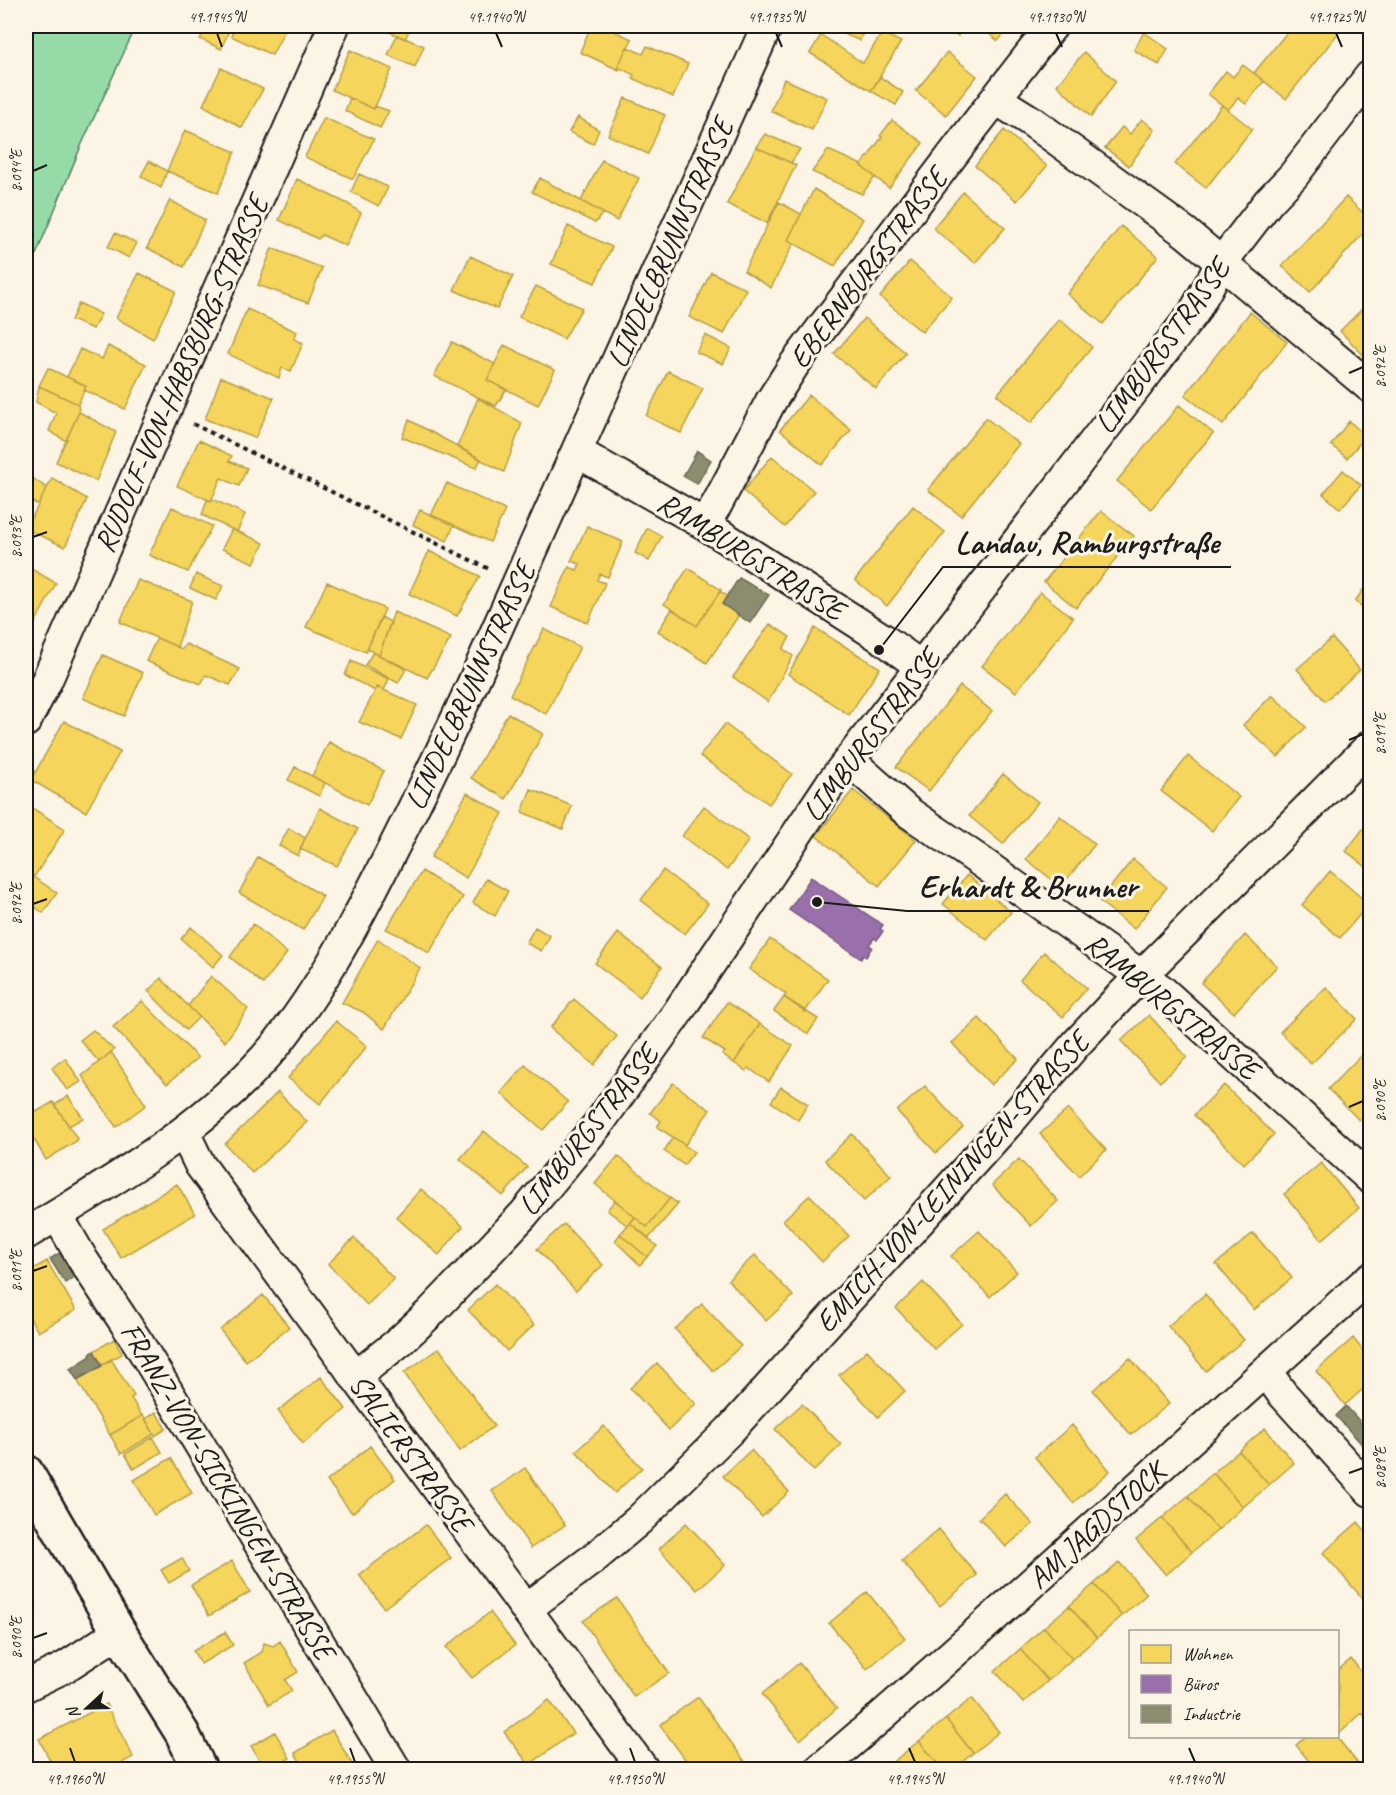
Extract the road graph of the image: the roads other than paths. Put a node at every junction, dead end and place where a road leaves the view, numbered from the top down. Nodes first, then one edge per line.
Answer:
1 (334, 26) edge
2 (767, 26) edge
3 (1052, 26) edge
4 (1371, 76) edge
5 (996, 99) junction
6 (1222, 262) junction
7 (1371, 387) edge
8 (577, 452) junction
9 (704, 524) junction
10 (922, 667) junction
11 (26, 722) edge
12 (1371, 746) edge
13 (849, 760) junction
14 (1142, 974) junction
15 (184, 1132) junction
16 (1371, 1178) edge
17 (57, 1215) junction
18 (26, 1234) edge
19 (1371, 1278) edge
20 (1266, 1371) junction
21 (355, 1377) junction
22 (26, 1472) edge
23 (1371, 1491) edge
24 (526, 1609) junction
25 (119, 1632) junction
26 (26, 1686) edge
27 (200, 1770) edge
28 (396, 1770) edge
29 (644, 1770) edge
30 (819, 1770) edge

1 - 11 street, RUDOLF-VON-HABSBURG-STRASSE
2 - 8 street, LINDELBRUNNSTRASSE
3 - 5 street, EBERNBURGSTRASSE
4 - 6 street, LIMBURGSTRASSE
5 - 6 street
5 - 9 street, EBERNBURGSTRASSE
6 - 7 street
6 - 10 street, LIMBURGSTRASSE
8 - 9 street, RAMBURGSTRASSE
8 - 15 street, LINDELBRUNNSTRASSE
9 - 10 street, RAMBURGSTRASSE
10 - 13 street, LIMBURGSTRASSE
12 - 14 street, EMICH-VON-LEININGEN-STRASSE
13 - 14 street, RAMBURGSTRASSE
13 - 21 street, LIMBURGSTRASSE
14 - 16 street, RAMBURGSTRASSE
14 - 24 street, EMICH-VON-LEININGEN-STRASSE
15 - 17 street, LINDELBRUNNSTRASSE
15 - 21 street, SALIERSTRASSE
17 - 18 street, LINDELBRUNNSTRASSE
17 - 28 street, FRANZ-VON-SICKINGEN-STRASSE
19 - 20 street, AM JAGDSTOCK
20 - 23 street
20 - 30 street, AM JAGDSTOCK
21 - 24 street, SALIERSTRASSE
22 - 25 street
24 - 29 street, SALIERSTRASSE
25 - 26 street
25 - 27 street

